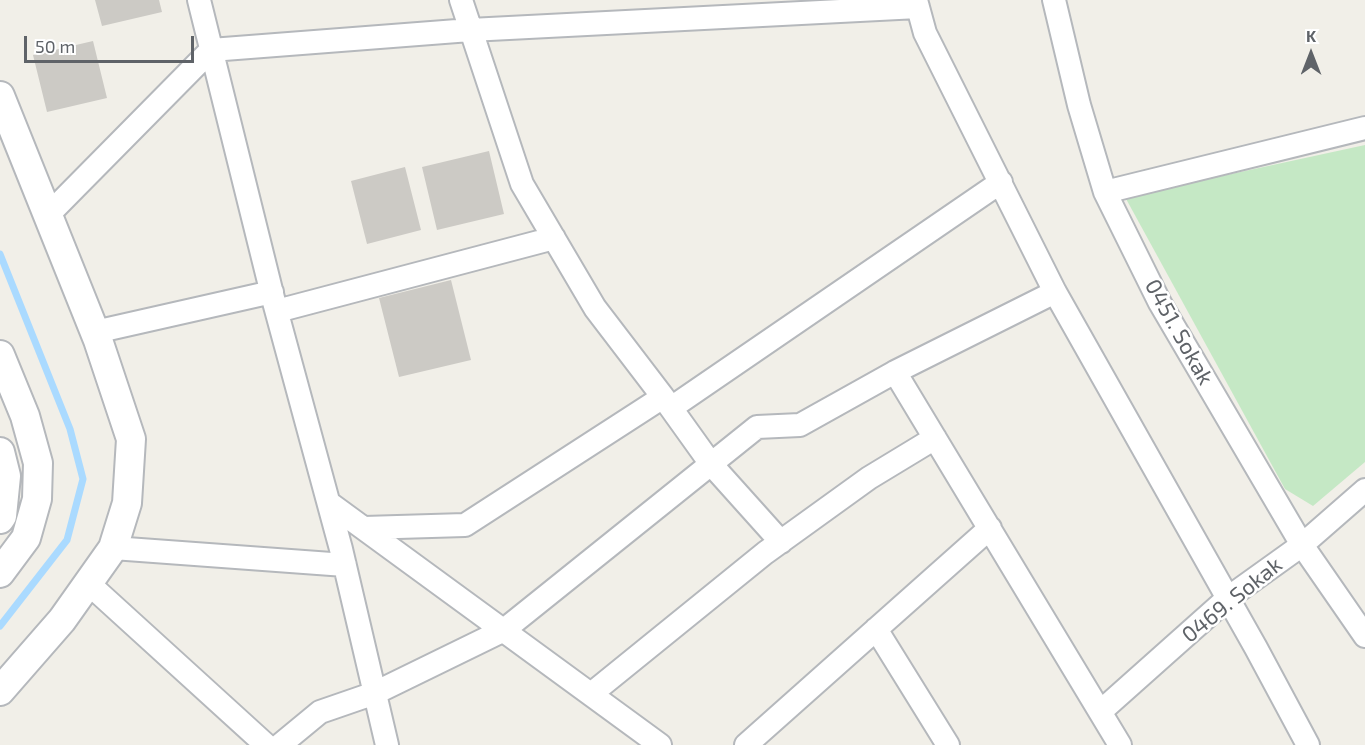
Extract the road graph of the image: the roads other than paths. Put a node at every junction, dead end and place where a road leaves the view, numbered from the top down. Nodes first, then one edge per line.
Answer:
1 (199, 0) edge
2 (460, 0) edge
3 (1054, 0) edge
4 (917, 3) edge
5 (470, 30) junction
6 (211, 50) junction
7 (0, 96) edge
8 (1365, 128) edge
9 (1001, 182) junction
10 (1105, 192) junction
11 (48, 215) junction
12 (554, 238) junction
13 (1055, 292) junction
14 (274, 301) junction
15 (95, 332) junction
16 (0, 355) edge
17 (895, 372) junction
18 (667, 403) junction
19 (935, 438) junction
20 (0, 453) edge
21 (711, 464) junction
22 (1365, 490) edge
23 (329, 503) junction
24 (0, 519) edge
25 (364, 528) junction
26 (990, 528) junction
27 (781, 542) junction
28 (1302, 545) junction
29 (113, 548) junction
30 (345, 565) junction
31 (0, 573) edge
32 (88, 583) junction
33 (1228, 598) junction
34 (876, 629) junction
35 (504, 630) junction
36 (1365, 636) edge
37 (0, 691) edge
38 (375, 693) junction
39 (591, 694) junction
40 (1100, 712) junction
41 (633, 738) edge
42 (266, 745) edge
43 (280, 745) edge
44 (387, 745) edge
45 (660, 745) edge
46 (746, 745) edge
47 (948, 745) edge
48 (1120, 745) edge
49 (1308, 745) edge

1 - 6 street
2 - 5 street
3 - 10 street, 0451. Sokak
4 - 5 street
4 - 9 street
5 - 6 street
5 - 12 street
6 - 11 street
6 - 14 street
7 - 11 street
8 - 10 street
9 - 13 street
9 - 18 street
10 - 28 street, 0451. Sokak
11 - 15 street
12 - 14 street
12 - 18 street
13 - 17 street
13 - 33 street
14 - 15 street
14 - 23 street
15 - 29 street
16 - 31 street
17 - 19 street
17 - 21 street
18 - 21 street
18 - 25 street
19 - 26 street
19 - 27 street
20 - 24 street
21 - 27 street
21 - 35 street
22 - 28 street, 0469. Sokak
23 - 25 street
23 - 30 street
25 - 35 street
26 - 34 street
26 - 40 street
27 - 39 street
28 - 33 street, 0469. Sokak
28 - 36 street, 0451. Sokak
29 - 30 street
29 - 32 street
30 - 38 street
32 - 37 street
32 - 42 street
33 - 40 street, 0469. Sokak
33 - 49 street
34 - 46 street
34 - 47 street
35 - 38 street
35 - 39 street
38 - 43 street
38 - 44 street
39 - 41 street
40 - 48 street
41 - 45 street

